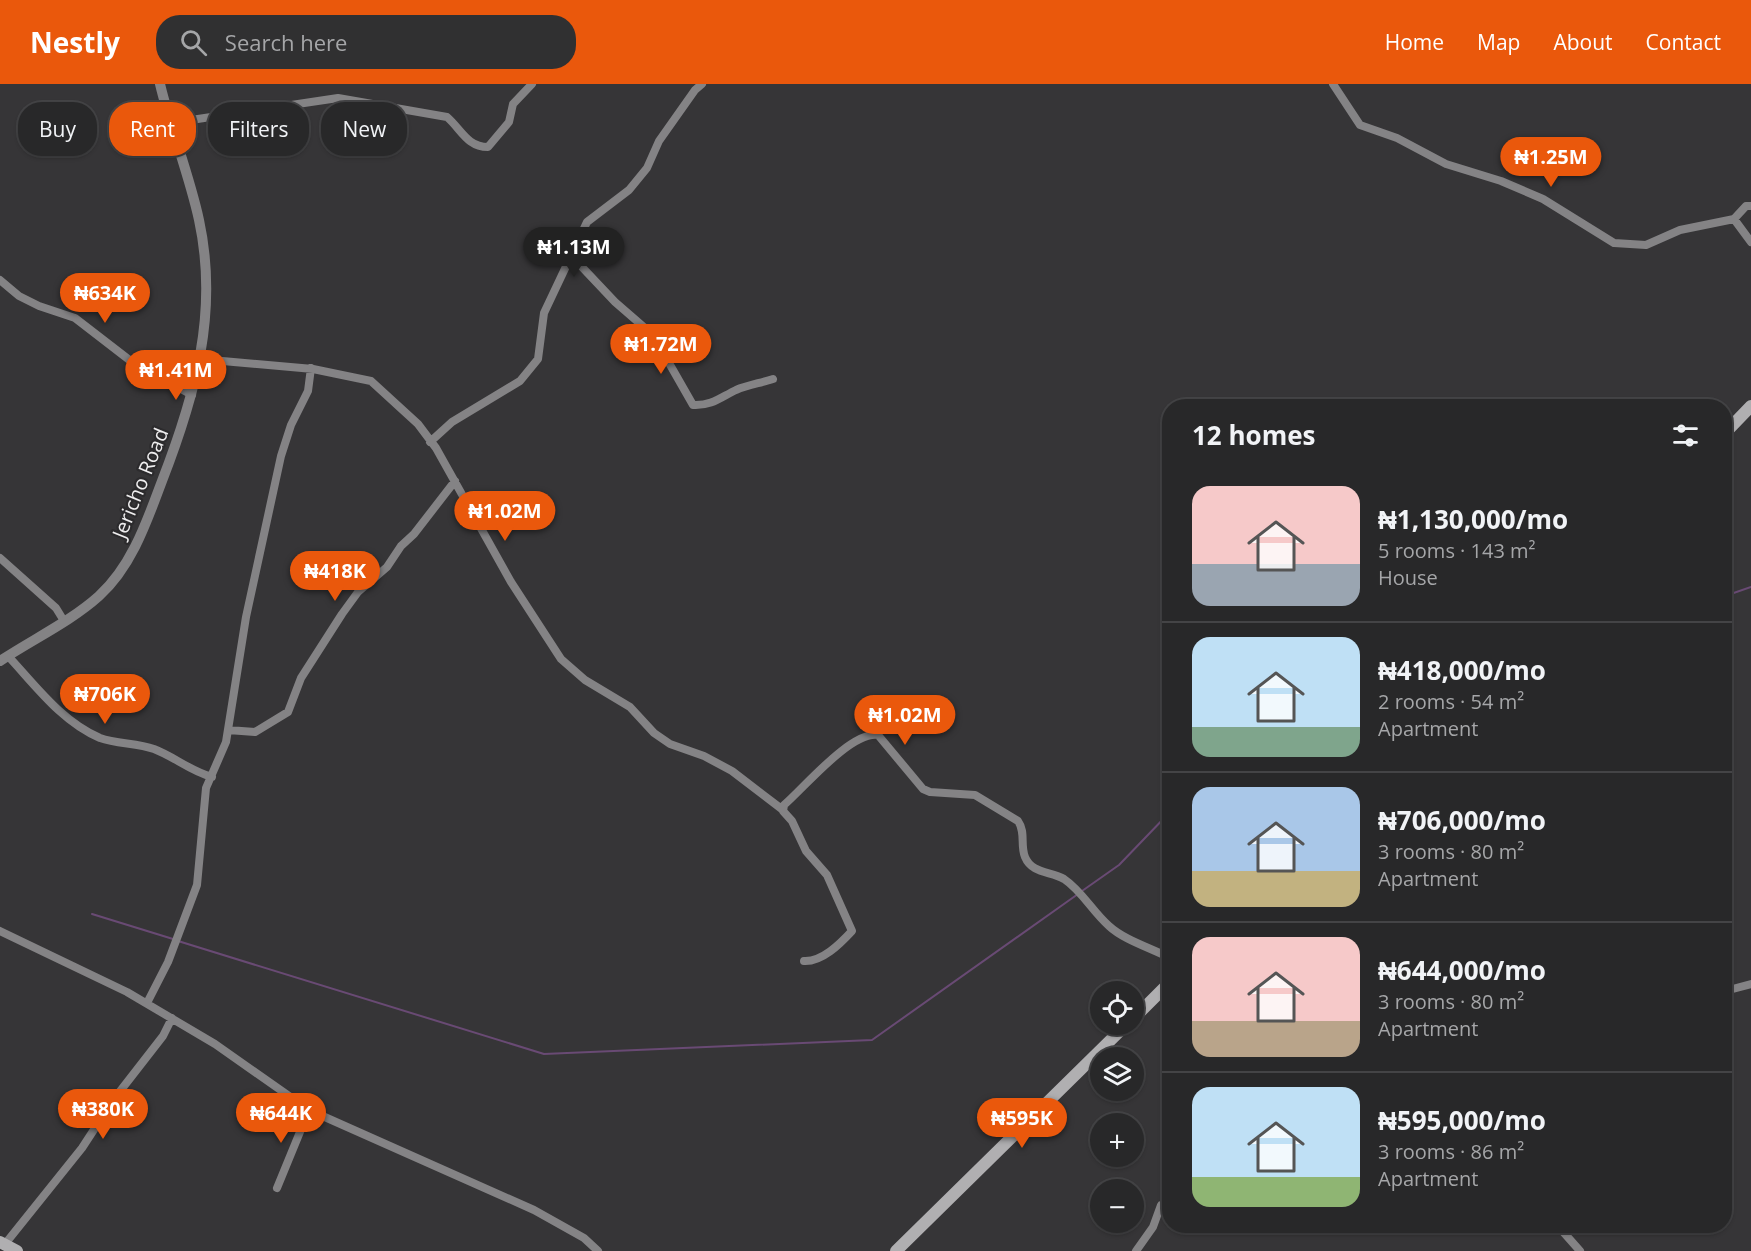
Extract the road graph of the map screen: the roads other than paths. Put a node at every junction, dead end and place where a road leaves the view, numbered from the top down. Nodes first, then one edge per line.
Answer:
1 (160, 84) edge
2 (532, 84) edge
3 (702, 84) edge
4 (1333, 84) edge
5 (165, 102) edge
6 (196, 119) edge
7 (181, 156) edge
8 (1751, 206) edge
9 (1734, 219) junction
10 (1751, 242) edge
11 (568, 260) junction
12 (0, 280) edge
13 (200, 359) junction
14 (311, 369) junction
15 (773, 379) dead end
16 (192, 395) junction
17 (1751, 406) edge
18 (1732, 426) edge
19 (430, 441) junction
20 (455, 481) junction
21 (0, 558) edge
22 (64, 621) junction
23 (4, 658) edge
24 (228, 730) junction
25 (212, 777) junction
26 (783, 810) junction
27 (0, 931) edge
28 (1162, 954) edge
29 (804, 961) dead end
30 (1751, 984) edge
31 (1732, 989) edge
32 (1162, 990) edge
33 (147, 1004) junction
34 (1144, 1008) edge
35 (172, 1018) junction
36 (1116, 1035) edge
37 (309, 1110) junction
38 (278, 1188) dead end
39 (1161, 1205) dead end
40 (1564, 1233) edge
41 (2, 1243) edge
42 (17, 1251) edge
43 (598, 1251) edge
44 (896, 1251) edge
45 (1136, 1251) edge
46 (1580, 1251) edge

1 - 5 street, Jericho Road
2 - 6 street
3 - 11 street
4 - 9 street
7 - 13 street, Jericho Road
8 - 9 street
9 - 10 street
11 - 15 street
11 - 19 street
12 - 16 street
13 - 14 street
13 - 16 street, Jericho Road
14 - 19 street
14 - 24 street
16 - 22 street, Jericho Road
17 - 18 main road
19 - 20 street
20 - 24 street
20 - 26 street
21 - 22 street
22 - 23 street, Jericho Road
23 - 25 street
24 - 25 street
25 - 33 street
26 - 28 street
26 - 29 street
27 - 33 street
30 - 31 street
32 - 34 main road
33 - 35 street
35 - 37 street
35 - 41 street
36 - 44 main road
37 - 38 street
37 - 43 street
39 - 45 street
40 - 46 street
41 - 42 main road

